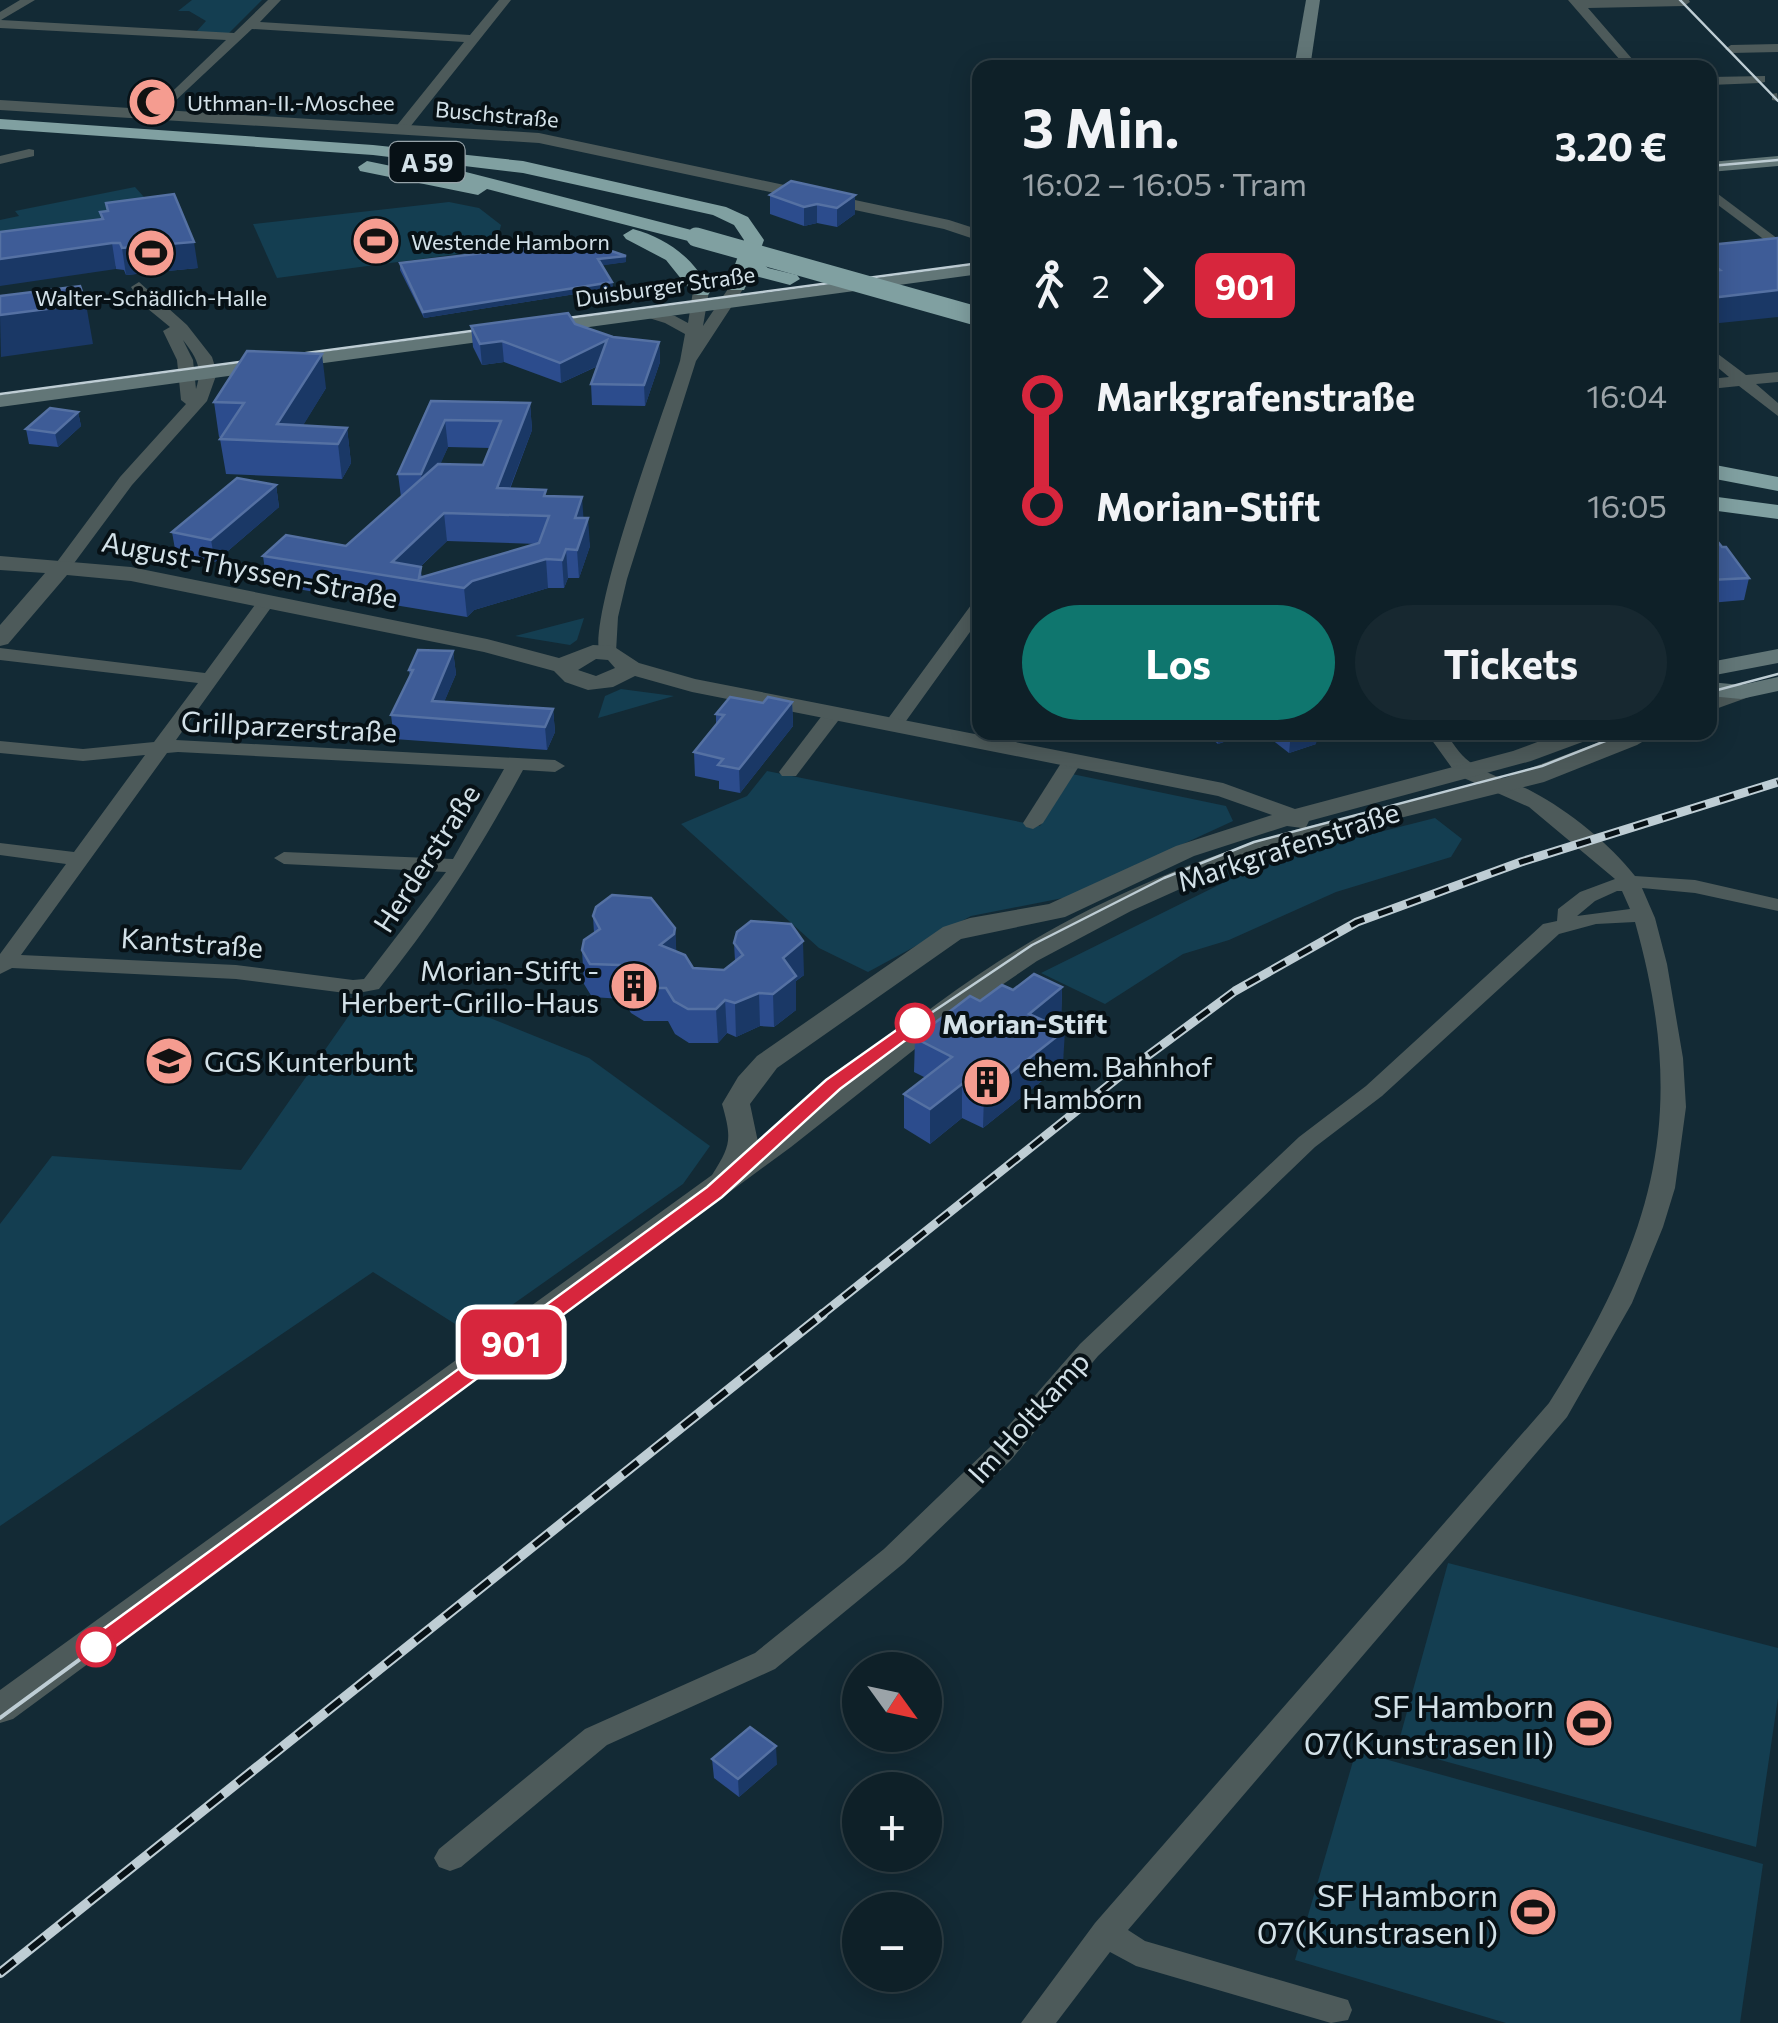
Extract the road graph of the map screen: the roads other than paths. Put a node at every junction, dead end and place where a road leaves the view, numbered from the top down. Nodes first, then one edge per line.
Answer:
1 (29, 0) edge
2 (276, 0) edge
3 (505, 0) edge
4 (1299, 0) edge
5 (1313, 0) edge
6 (1576, 2) edge
7 (1684, 2) edge
8 (0, 20) edge
9 (252, 25) junction
10 (239, 38) junction
11 (472, 39) junction
12 (1778, 48) edge
13 (1731, 49) dead end
14 (1289, 60) edge
15 (1303, 60) edge
16 (1627, 60) edge
17 (1760, 79) dead end
18 (1717, 81) edge
19 (0, 104) edge
20 (158, 113) junction
21 (0, 124) edge
22 (401, 129) junction
23 (0, 132) edge
24 (280, 148) junction
25 (29, 153) dead end
26 (0, 160) edge
27 (1778, 161) edge
28 (1717, 166) edge
29 (1717, 198) edge
30 (972, 233) edge
31 (703, 234) junction
32 (1778, 249) edge
33 (1758, 254) edge
34 (972, 255) edge
35 (749, 262) junction
36 (972, 270) edge
37 (790, 279) junction
38 (139, 287) dead end
39 (732, 295) junction
40 (702, 299) junction
41 (972, 304) edge
42 (644, 314) junction
43 (972, 315) edge
44 (691, 331) junction
45 (1717, 359) edge
46 (688, 361) junction
47 (196, 366) junction
48 (1778, 377) edge
49 (1742, 380) junction
50 (1717, 383) edge
51 (0, 385) edge
52 (0, 401) edge
53 (1778, 411) edge
54 (1717, 472) edge
55 (1778, 484) edge
56 (1717, 492) edge
57 (1778, 501) edge
58 (1717, 504) edge
59 (1778, 512) edge
60 (1717, 525) edge
61 (1778, 532) edge
62 (0, 563) edge
63 (63, 566) junction
64 (266, 602) junction
65 (972, 616) edge
66 (0, 639) edge
67 (0, 654) edge
68 (1778, 656) edge
69 (585, 657) junction
70 (1717, 668) edge
71 (623, 672) junction
72 (211, 678) junction
73 (1778, 684) edge
74 (1717, 690) edge
75 (1741, 692) junction
76 (1717, 701) edge
77 (834, 713) junction
78 (894, 724) junction
79 (972, 740) edge
80 (974, 740) edge
81 (1440, 740) edge
82 (1563, 740) edge
83 (1626, 740) edge
84 (0, 748) edge
85 (162, 748) junction
86 (1073, 760) junction
87 (517, 764) junction
88 (555, 766) dead end
89 (1464, 771) junction
90 (789, 772) dead end
91 (1501, 787) junction
92 (1033, 823) dead end
93 (1299, 824) junction
94 (0, 849) edge
95 (284, 858) dead end
96 (80, 859) junction
97 (460, 866) junction
98 (1628, 881) junction
99 (1778, 905) edge
100 (1641, 915) junction
101 (1568, 924) junction
102 (2, 964) edge
103 (378, 980) joint
104 (711, 1190) junction
105 (0, 1709) edge
106 (450, 1858) dead end
107 (1106, 1932) junction
108 (1336, 2010) dead end
109 (1037, 2023) edge

1 - 8 street
2 - 9 street
3 - 11 street
4 - 14 main road
5 - 15 main road
6 - 7 street
6 - 16 street
8 - 10 street
9 - 10 street
9 - 11 street
10 - 20 street
11 - 22 street
12 - 13 street
17 - 18 street
19 - 20 street, Buschstraße
20 - 22 street, Buschstraße
21 - 24 highway, A 59
22 - 30 street, Buschstraße
23 - 24 highway, A 59
24 - 31 highway, A 59
24 - 35 highway
24 - 40 highway
25 - 26 street
27 - 28 main road
29 - 32 street
31 - 41 highway, A 59
31 - 43 highway, A 59, bridge
32 - 33 street
34 - 37 main road, Duisburger Straße
35 - 37 highway
35 - 39 highway
36 - 39 main road, Duisburger Straße
37 - 39 main road, Duisburger Straße
38 - 47 street
39 - 40 main road, Duisburger Straße
39 - 46 street
40 - 42 main road, Duisburger Straße
40 - 44 street
40 - 47 main road, Duisburger Straße
42 - 44 street
42 - 47 main road, Duisburger Straße
44 - 46 street
45 - 49 street
46 - 69 street
47 - 51 main road, Duisburger Straße
47 - 52 main road, Duisburger Straße
47 - 63 street
48 - 49 street
49 - 50 street
49 - 53 street
54 - 55 highway
56 - 57 highway
58 - 59 highway
60 - 61 highway
62 - 63 street, August-Thyssen-Straße
63 - 64 street, August-Thyssen-Straße
63 - 66 street
64 - 69 street, August-Thyssen-Straße
64 - 72 street
65 - 78 street
67 - 72 street
68 - 70 main road
69 - 71 street
69 - 71 street, August-Thyssen-Straße
71 - 77 street
72 - 85 street
73 - 75 main road
74 - 75 main road
75 - 76 street
77 - 78 street
77 - 90 street
78 - 79 street
80 - 86 street
81 - 89 street
82 - 89 street, Markgrafenstraße
83 - 91 street, Markgrafenstraße
84 - 85 street, Grillparzerstraße
85 - 87 street, Grillparzerstraße
85 - 96 street
86 - 92 street
86 - 93 street
87 - 88 street, Grillparzerstraße
87 - 97 street, Herderstraße
89 - 91 street
89 - 93 street, Markgrafenstraße
91 - 93 street, Markgrafenstraße
91 - 98 street
93 - 104 street, Markgrafenstraße
93 - 104 street, Markgrafenstraße
94 - 96 street
95 - 97 street
96 - 102 street
97 - 103 street, Herderstraße
98 - 99 street
98 - 100 street
98 - 101 street, Im Holtkamp
100 - 101 street, Im Holtkamp
100 - 107 street
101 - 106 street, Im Holtkamp
102 - 103 street, Kantstraße
104 - 105 street, Markgrafenstraße
107 - 108 street
107 - 109 street

